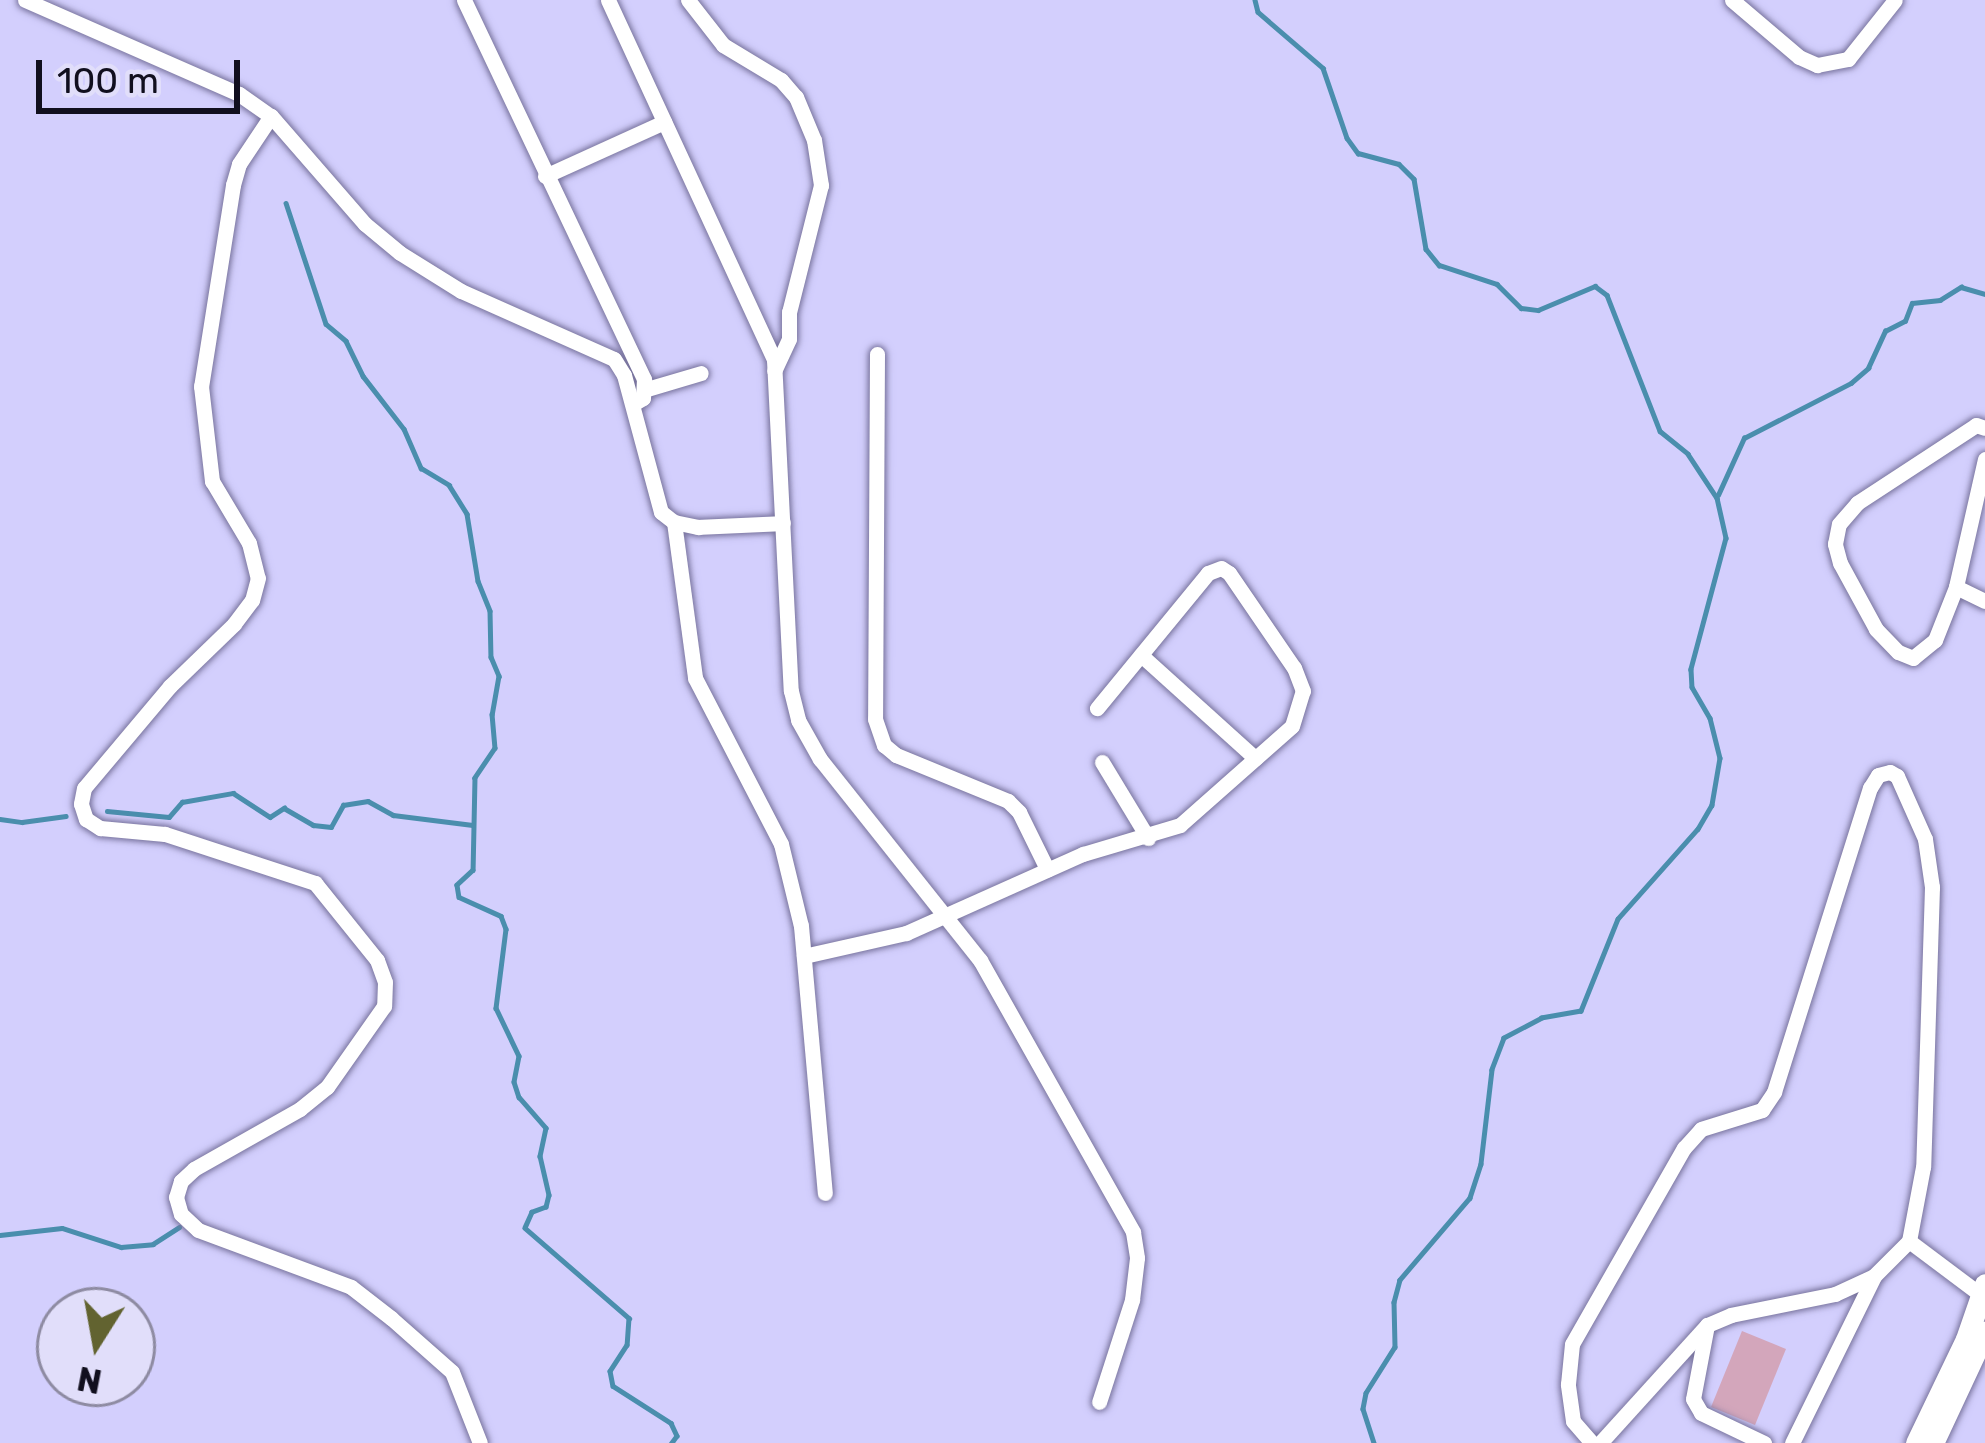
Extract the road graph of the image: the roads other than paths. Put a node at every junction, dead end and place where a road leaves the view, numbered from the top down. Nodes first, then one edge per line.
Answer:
1 (25, 0) edge
2 (464, 0) edge
3 (608, 0) edge
4 (688, 0) edge
5 (1732, 0) edge
6 (1895, 0) edge
7 (271, 116) junction
8 (664, 122) junction
9 (545, 176) junction
10 (877, 354) dead end
11 (774, 371) junction
12 (700, 373) dead end
13 (646, 389) junction
14 (633, 404) junction
15 (1985, 428) edge
16 (1985, 459) edge
17 (674, 522) junction
18 (783, 523) junction
19 (1956, 587) junction
20 (1985, 601) edge
21 (1141, 655) junction
22 (1097, 708) dead end
23 (1255, 758) junction
24 (1102, 762) dead end
25 (1148, 838) junction
26 (1047, 869) junction
27 (948, 916) junction
28 (804, 956) junction
29 (825, 1193) dead end
30 (1909, 1240) junction
31 (1874, 1276) junction
32 (1984, 1293) edge
33 (1707, 1325) junction
34 (1985, 1332) edge
35 (1099, 1402) dead end
36 (480, 1443) edge
37 (1596, 1443) edge
38 (1764, 1443) edge
39 (1792, 1443) edge
40 (1916, 1443) edge
41 (1933, 1443) edge

1 - 7 street
2 - 9 street
3 - 8 street
4 - 11 street
5 - 6 street
7 - 14 street
7 - 36 street
8 - 9 street
8 - 11 street
9 - 13 street
10 - 26 street
11 - 18 street
12 - 13 street
13 - 14 street
14 - 17 street
15 - 19 street
16 - 19 street
17 - 18 street
17 - 28 street
18 - 27 street
19 - 20 street
21 - 22 street
21 - 23 street
21 - 23 street
23 - 25 street
24 - 25 street
25 - 26 street
26 - 27 street
27 - 28 street
27 - 35 street
28 - 29 street
30 - 31 street
30 - 32 street
30 - 37 street
31 - 33 street
31 - 39 street
32 - 40 main road
33 - 37 street
33 - 38 street
34 - 41 main road

